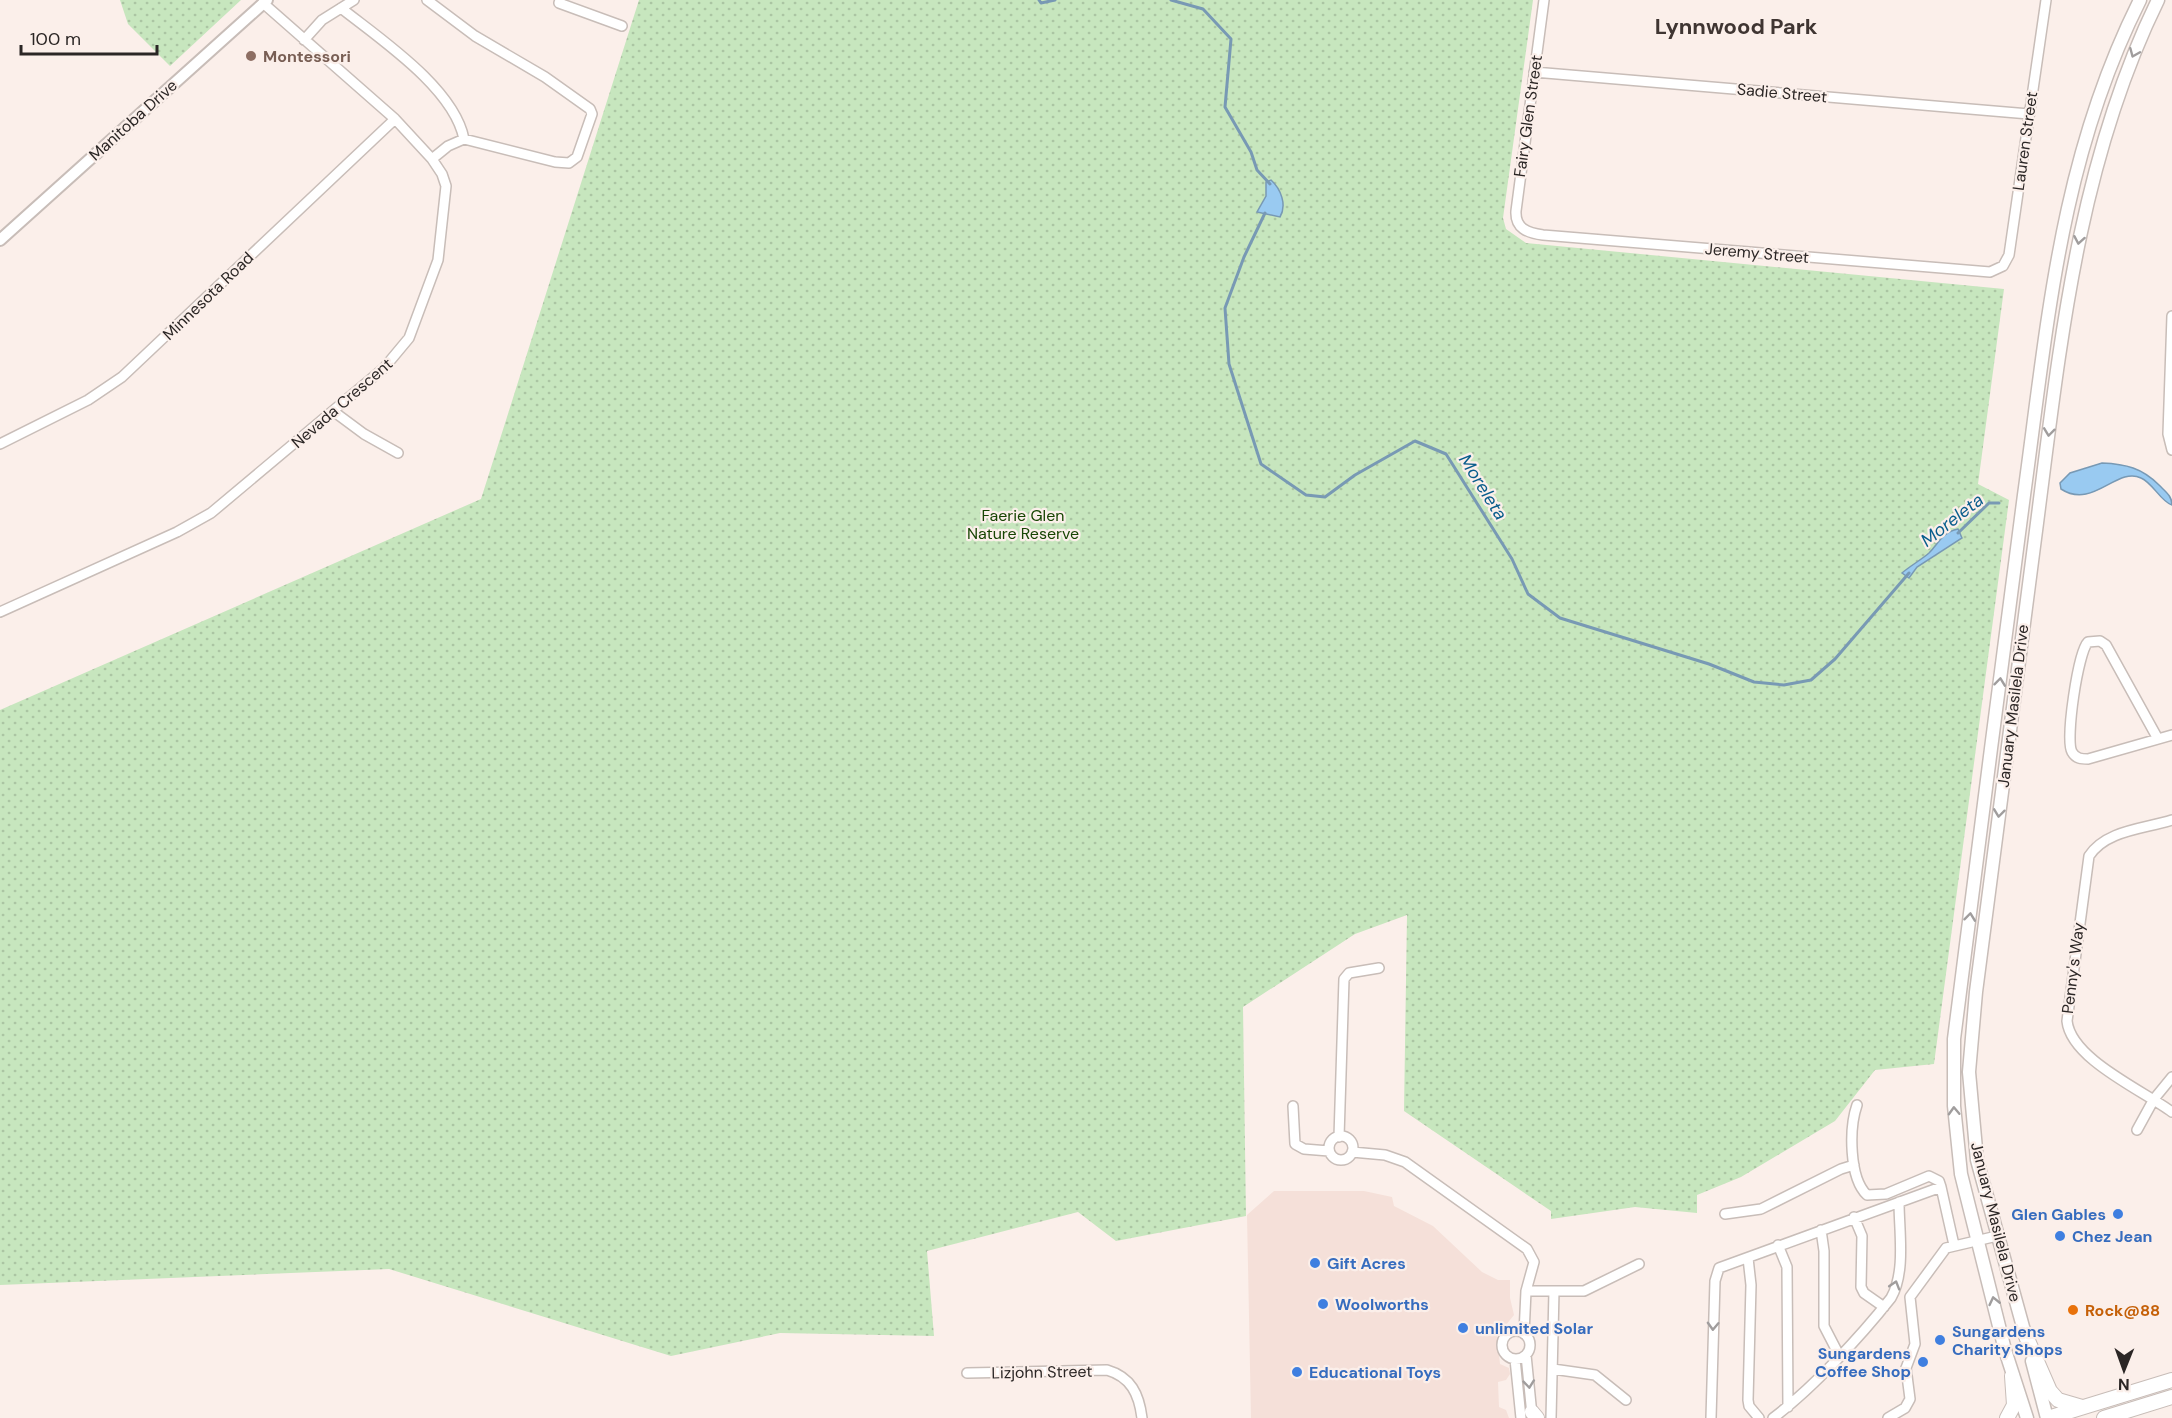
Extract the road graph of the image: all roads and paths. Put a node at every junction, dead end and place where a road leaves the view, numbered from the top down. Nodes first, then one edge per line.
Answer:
1 (354, 0) edge
2 (427, 0) edge
3 (1544, 0) edge
4 (2046, 0) edge
5 (2140, 0) edge
6 (2158, 0) edge
7 (557, 1) edge
8 (265, 2) edge
9 (341, 8) junction
10 (622, 26) dead end
11 (304, 40) junction
12 (1534, 72) junction
13 (2029, 114) junction
14 (394, 119) junction
15 (464, 138) junction
16 (432, 159) junction
17 (1524, 230) joint
18 (0, 240) edge
19 (1990, 272) joint
20 (2172, 316) edge
21 (333, 411) junction
22 (0, 444) edge
23 (2172, 450) edge
24 (398, 453) dead end
25 (0, 612) edge
26 (2172, 735) edge
27 (2158, 739) junction
28 (2172, 820) edge
29 (1378, 968) dead end
30 (2172, 1077) edge
31 (2154, 1099) junction
32 (1857, 1104) dead end
33 (1293, 1106) dead end
34 (2172, 1112) edge
35 (2137, 1130) dead end
36 (1339, 1137) junction
37 (1329, 1150) junction
38 (1352, 1152) junction
39 (1854, 1166) junction
40 (1941, 1187) junction
41 (1899, 1202) junction
42 (1725, 1214) dead end
43 (1854, 1218) junction
44 (1821, 1230) junction
45 (1997, 1236) junction
46 (1978, 1240) junction
47 (1778, 1245) junction
48 (1954, 1245) junction
49 (1748, 1258) junction
50 (1639, 1264) dead end
51 (1526, 1291) junction
52 (1554, 1291) junction
53 (1884, 1307) junction
54 (1525, 1308) junction
55 (1510, 1333) junction
56 (1524, 1334) junction
57 (2026, 1336) junction
58 (1526, 1355) junction
59 (1839, 1355) junction
60 (1515, 1359) junction
61 (1552, 1369) junction
62 (967, 1373) dead end
63 (2012, 1376) junction
64 (2172, 1380) edge
65 (2172, 1397) edge
66 (1626, 1400) dead end
67 (1788, 1407) junction
68 (2086, 1407) junction
69 (1531, 1417) edge
70 (1142, 1418) edge
71 (1551, 1418) edge
72 (1711, 1418) edge
73 (1759, 1418) edge
74 (1773, 1418) edge
75 (1888, 1418) edge
76 (2007, 1418) edge
77 (2026, 1418) edge
78 (2047, 1418) edge
79 (2104, 1418) edge

1 - 9 street
2 - 15 street
3 - 12 street, Fairy Glen Street
4 - 13 street, Lauren Street
46 -> 5 main road, January Masilela Drive
6 -> 45 main road, January Masilela Drive
7 - 10 street
8 - 11 street, Nevada Crescent
8 - 18 street, Manitoba Drive
9 - 11 street
9 - 15 street
11 - 14 street, Nevada Crescent
12 - 13 street, Sadie Street
12 - 17 street, Fairy Glen Street
13 - 19 street, Lauren Street
14 - 16 street, Nevada Crescent
14 - 22 street, Minnesota Road
15 - 16 street
16 - 21 street, Nevada Crescent
17 - 19 street, Jeremy Street
20 - 23 street
21 - 24 street
21 - 25 street, Nevada Crescent
26 - 27 street
27 - 27 street
28 - 31 street, Penny's Way
29 - 36 street
30 - 31 street
31 - 34 street, Penny's Way
31 - 35 street
32 - 39 street
33 - 37 street
36 - 37 street
36 - 38 street
37 - 38 street
38 - 51 street
39 - 40 street
39 - 42 street
40 - 41 street
40 - 48 street
41 - 43 street
53 -> 41 street
43 - 44 street
43 - 53 street
44 - 47 street
44 - 59 street
45 - 46 street
45 - 57 main road, January Masilela Drive
46 - 48 street
63 -> 46 main road, January Masilela Drive
47 - 49 street
47 - 67 street
48 - 75 street
49 -> 72 street
49 - 73 street
50 - 52 street
51 - 52 street
51 - 54 street
52 - 61 street
53 - 59 street
54 - 55 street
54 - 56 street
55 - 56 street
55 - 60 street
56 - 58 street
57 - 68 main road
57 - 78 main road, January Masilela Drive
58 - 60 street
58 -> 69 street
59 - 67 street
60 - 69 street
61 - 66 street
61 - 71 street
62 - 70 street, Lizjohn Street
63 - 76 main road
63 - 77 main road, January Masilela Drive
64 - 68 main road
65 - 79 main road
67 - 74 street
68 - 78 main road

